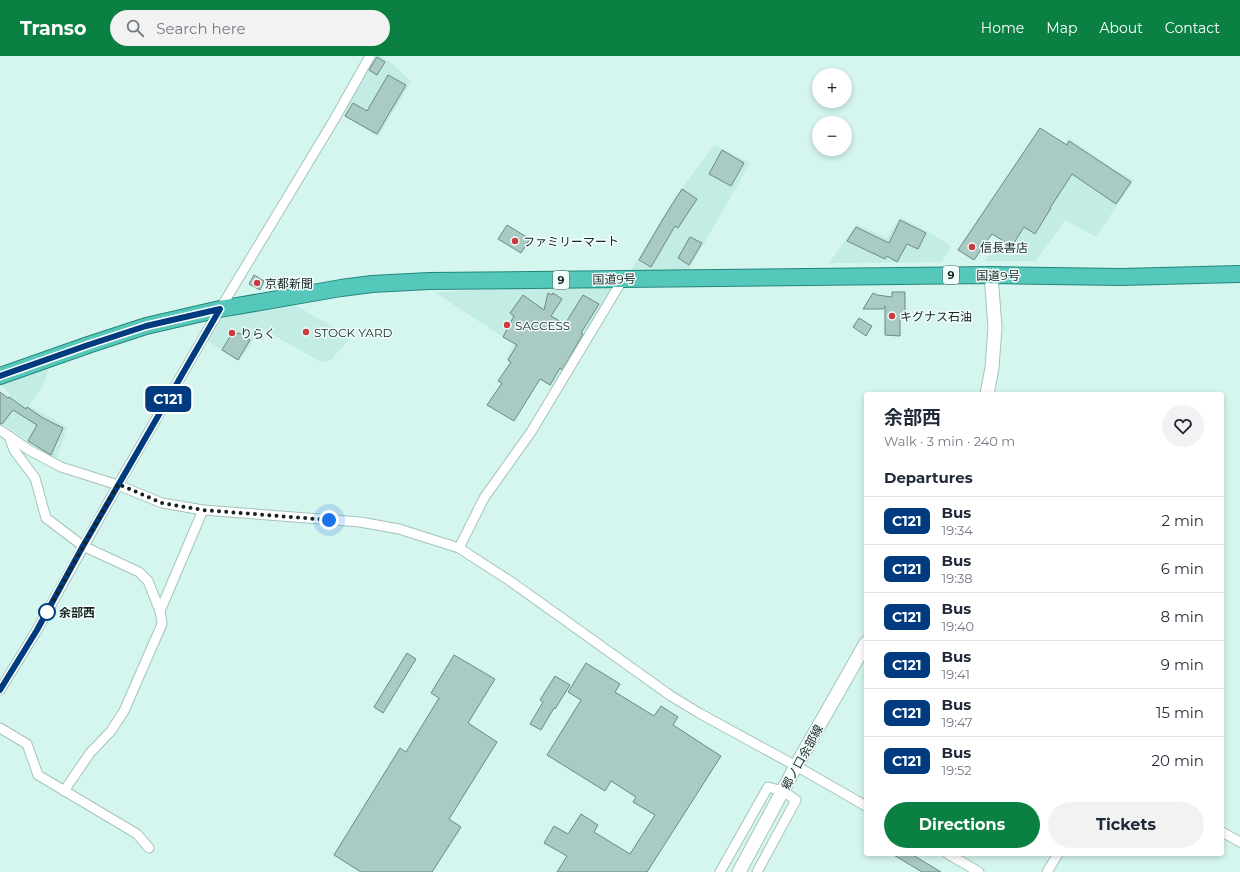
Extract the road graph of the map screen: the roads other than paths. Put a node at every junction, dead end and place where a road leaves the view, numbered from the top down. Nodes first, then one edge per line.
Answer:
1 (370, 56) edge
2 (1240, 274) edge
3 (991, 275) junction
4 (623, 279) junction
5 (220, 309) junction
6 (0, 376) edge
7 (987, 392) edge
8 (0, 430) edge
9 (9, 436) junction
10 (118, 484) junction
11 (203, 510) junction
12 (83, 546) junction
13 (459, 548) junction
14 (160, 611) junction
15 (864, 647) edge
16 (1, 687) edge
17 (0, 728) edge
18 (796, 766) junction
19 (64, 791) junction
20 (783, 791) junction
21 (864, 805) edge
22 (1224, 833) edge
23 (1240, 842) edge
24 (149, 848) dead end
25 (951, 856) edge
26 (1057, 856) edge
27 (720, 872) edge
28 (739, 872) edge
29 (756, 872) edge
30 (979, 872) edge
31 (1047, 872) edge

1 - 5 street
2 - 3 highway, 国道9号 / 9
3 - 4 highway, 国道9号 / 9
3 - 7 main road
4 - 5 highway, 国道9号 / 9
4 - 13 street
5 - 6 highway, 国道9号 / 9
5 - 10 street
8 - 9 street
9 - 10 street
9 - 12 street
10 - 11 street
10 - 12 street
11 - 13 street
11 - 14 street
12 - 14 street
12 - 16 street
13 - 18 street
14 - 19 street
15 - 18 main road, 郷ノ口余部線
17 - 19 street
18 - 20 main road, 郷ノ口余部線
18 - 21 street
19 - 24 street
20 - 27 street
20 - 28 main road, 郷ノ口余部線
20 - 29 street
22 - 23 street
25 - 30 street
26 - 31 street

